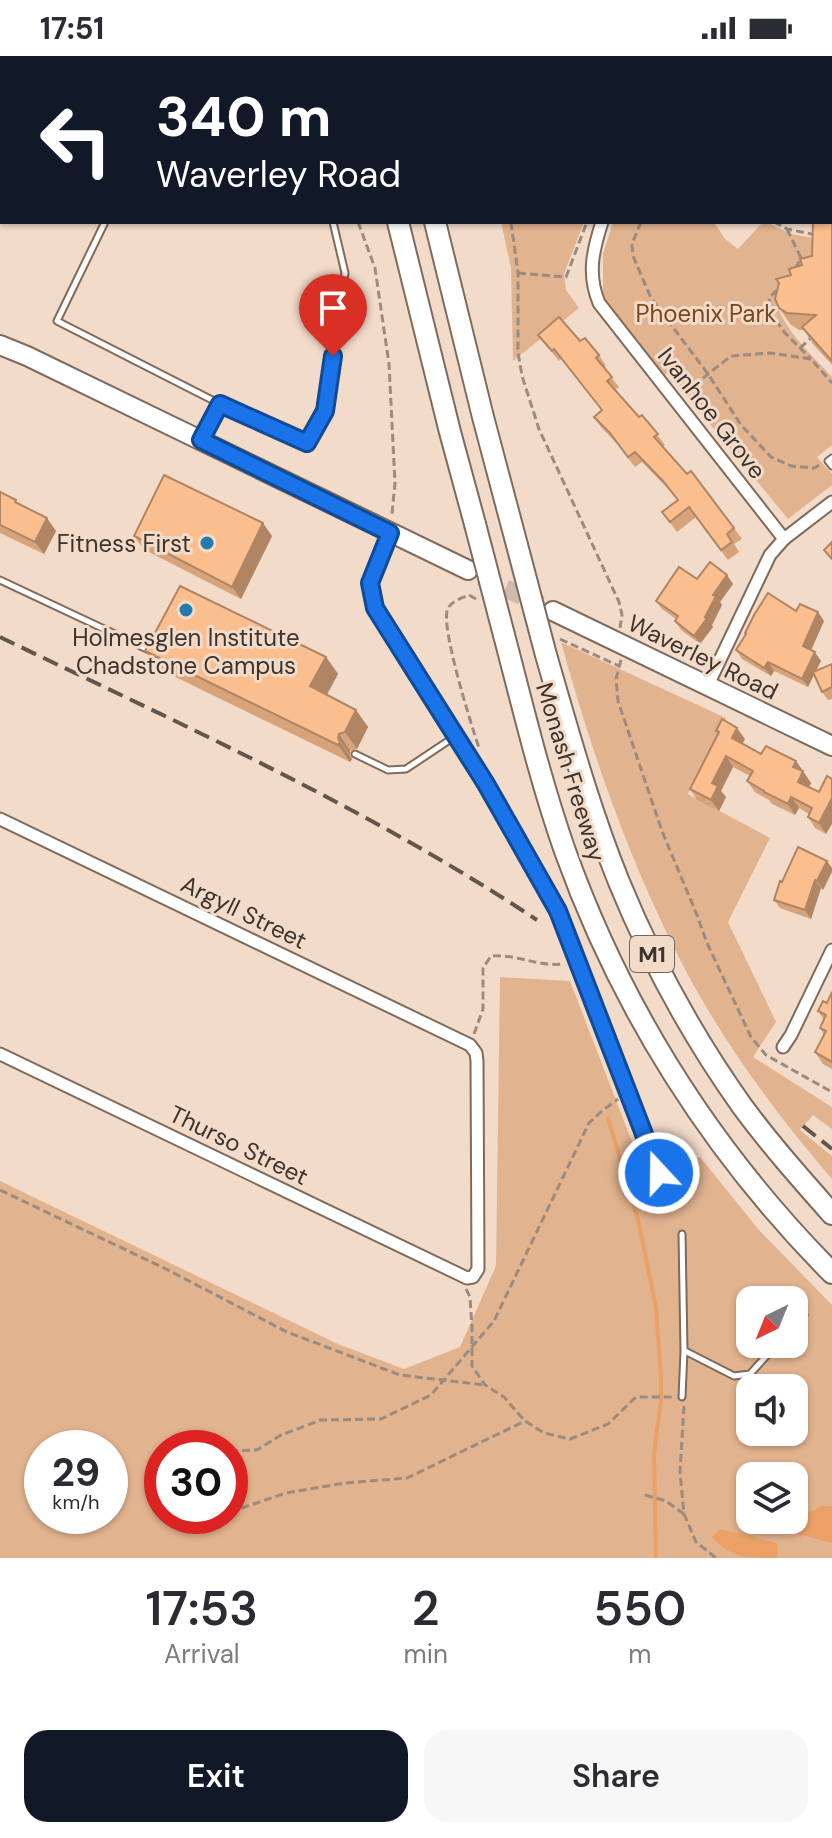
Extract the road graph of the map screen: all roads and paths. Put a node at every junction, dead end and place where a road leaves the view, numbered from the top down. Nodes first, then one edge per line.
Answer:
1 (104, 224) edge
2 (333, 224) edge
3 (359, 224) edge
4 (398, 224) edge
5 (435, 224) edge
6 (511, 224) edge
7 (586, 224) edge
8 (601, 224) edge
9 (640, 224) edge
10 (778, 224) edge
11 (787, 229) junction
12 (823, 236) edge
13 (518, 273) junction
14 (792, 276) edge
15 (781, 287) edge
16 (0, 330) edge
17 (818, 333) edge
18 (0, 345) edge
19 (800, 348) junction
20 (27, 356) junction
21 (811, 359) junction
22 (708, 374) junction
23 (832, 383) edge
24 (682, 394) dead end
25 (220, 404) junction
26 (201, 440) junction
27 (831, 462) edge
28 (832, 502) edge
29 (390, 533) junction
30 (784, 539) junction
31 (468, 570) tunnel mouth
32 (0, 580) edge
33 (476, 599) dead end
34 (553, 611) tunnel mouth
35 (620, 627) dead end
36 (560, 639) dead end
37 (154, 652) edge
38 (621, 660) dead end
39 (619, 666) junction
40 (708, 685) junction
41 (455, 737) junction
42 (832, 746) edge
43 (481, 752) dead end
44 (355, 754) dead end
45 (0, 819) edge
46 (832, 950) edge
47 (570, 963) dead end
48 (470, 1045) junction
49 (783, 1047) dead end
50 (0, 1054) edge
51 (832, 1092) edge
52 (628, 1093) junction
53 (659, 1173) dead end
54 (0, 1190) edge
55 (832, 1214) edge
56 (682, 1234) dead end
57 (832, 1273) edge
58 (460, 1275) junction
59 (473, 1344) junction
60 (684, 1351) junction
61 (764, 1358) edge
62 (444, 1381) junction
63 (485, 1385) junction
64 (679, 1397) junction
65 (525, 1421) junction
66 (248, 1450) edge
67 (645, 1495) dead end
68 (248, 1506) edge
69 (684, 1514) junction
70 (716, 1558) edge

1 - 25 lane
2 - 25 lane
3 - 29 path
4 - 57 highway, Monash Freeway / M1, bridge
5 - 55 highway, Monash Freeway / M1, bridge
6 - 13 path
7 - 13 path
8 - 30 street, Ivanhoe Grove
9 - 22 path
10 - 11 path
11 - 12 path
11 - 14 path
13 - 35 path
15 - 19 path
16 - 20 main road
17 - 19 path
18 - 20 main road
19 - 21 path
20 - 26 main road
21 - 22 path
21 - 23 path
22 - 24 path
22 - 27 path
25 - 26 lane
26 - 29 main road
28 - 30 street
29 - 31 main road
29 - 41 street
30 - 40 street
32 - 37 lane
33 - 43 path
34 - 40 main road, Waverley Road
36 - 39 path
38 - 39 path
39 - 51 path
40 - 42 main road, Waverley Road
41 - 44 lane
41 - 52 street
45 - 48 street, Argyll Street
46 - 49 street
47 - 48 path
48 - 58 street
50 - 58 street, Thurso Street
52 - 53 street
52 - 59 path
54 - 62 path
56 - 60 lane
58 - 59 path
59 - 62 path
59 - 63 path
60 - 61 lane
60 - 64 lane
62 - 63 path
62 - 66 path
63 - 65 path
64 - 65 path
64 - 69 path
65 - 68 path
67 - 69 path
69 - 70 path

